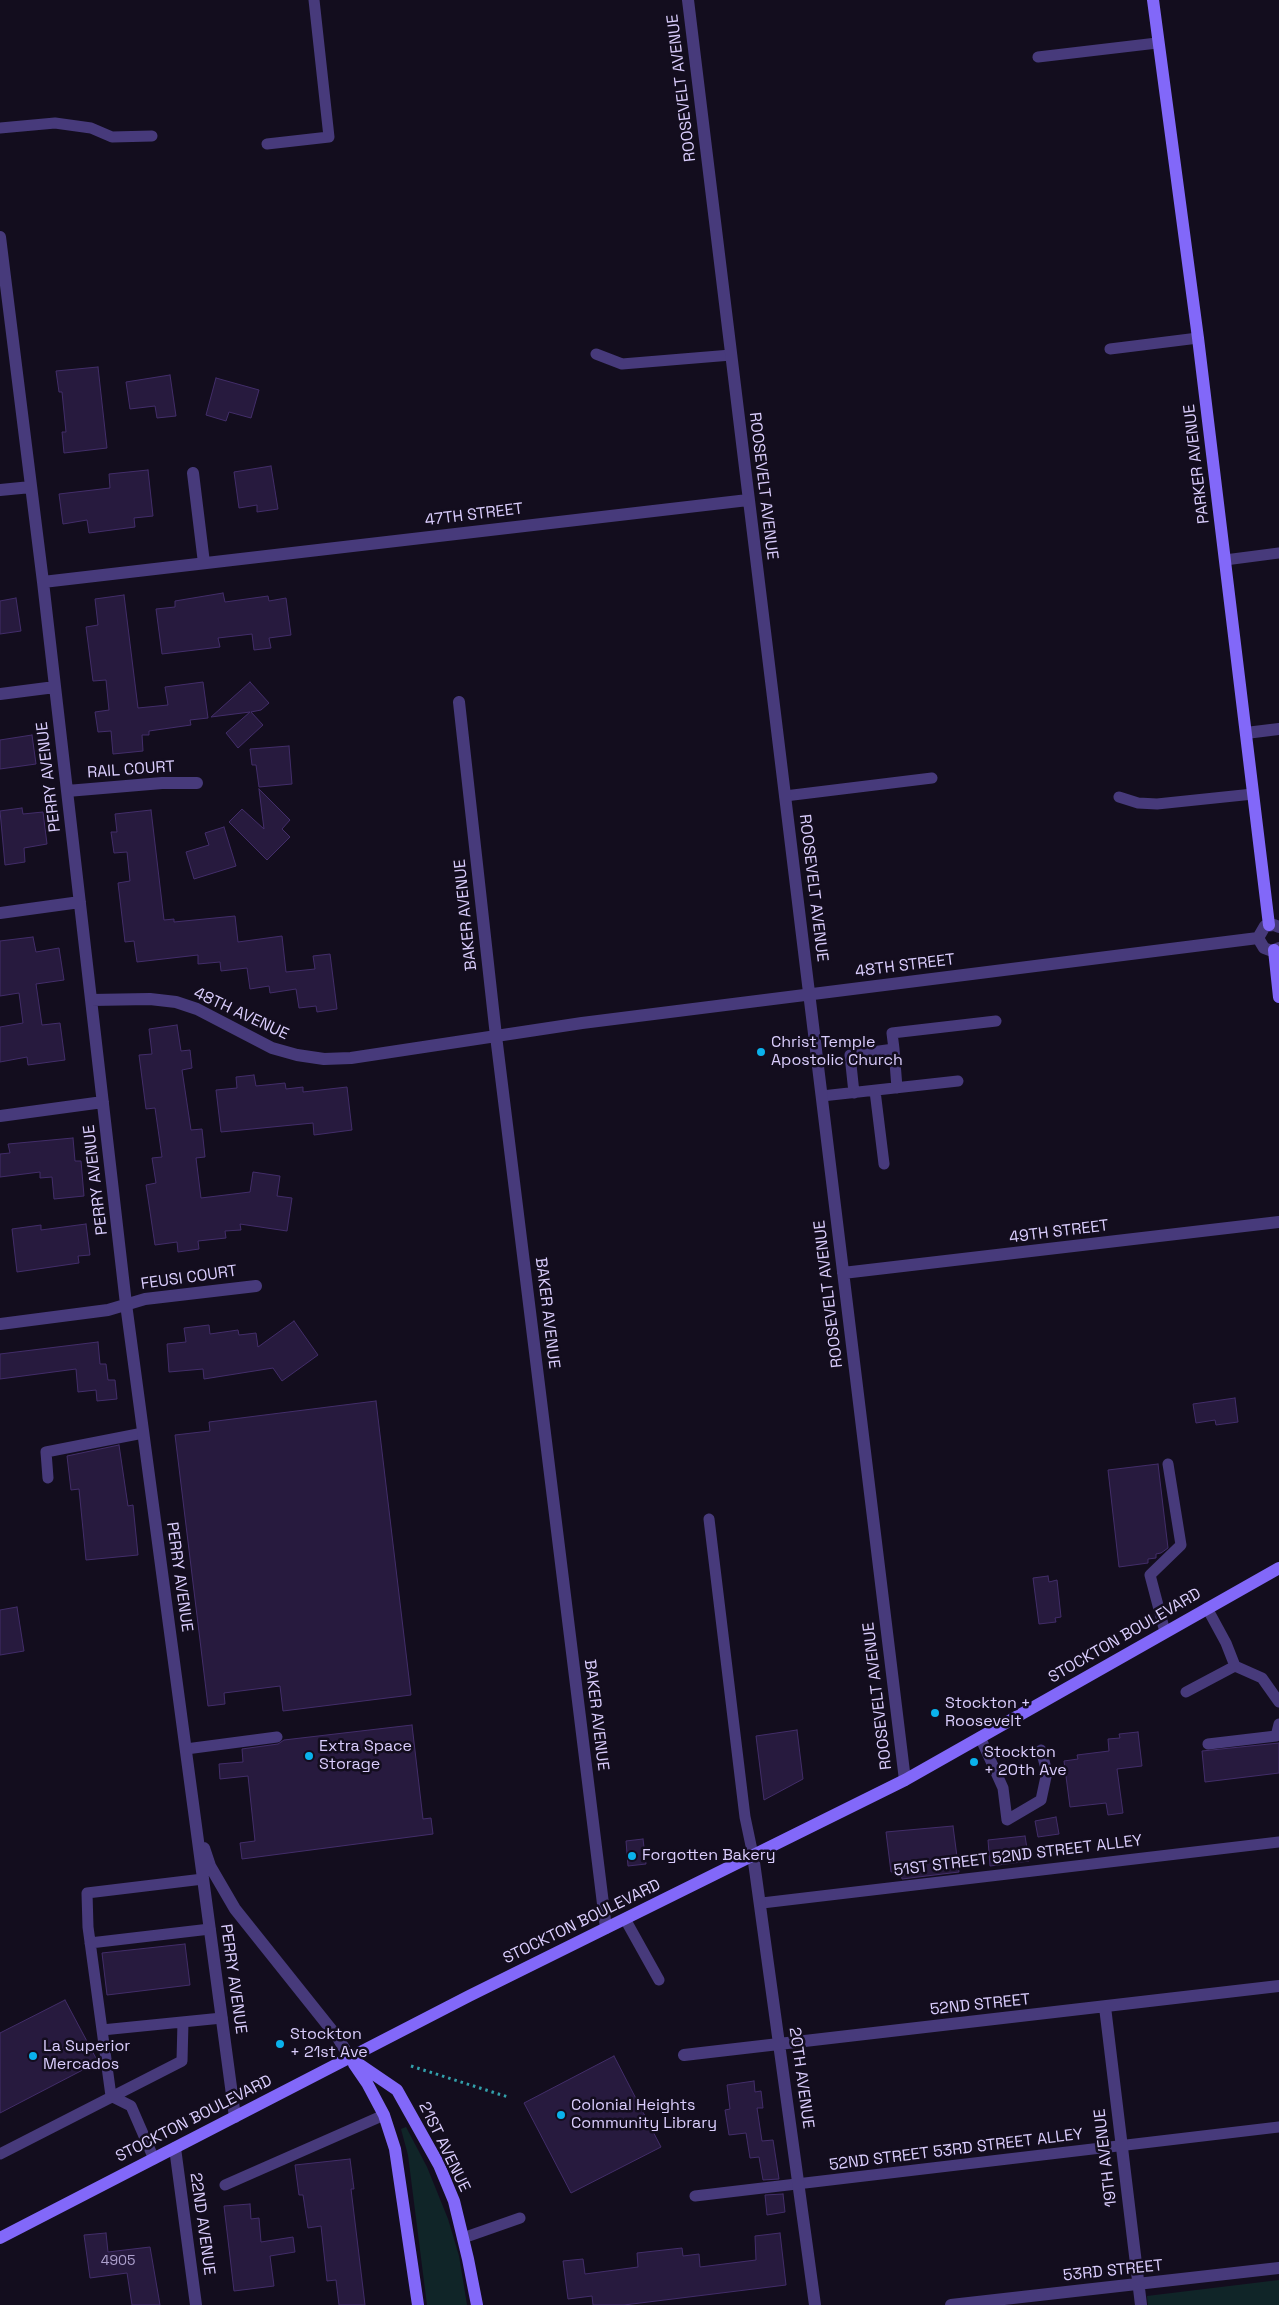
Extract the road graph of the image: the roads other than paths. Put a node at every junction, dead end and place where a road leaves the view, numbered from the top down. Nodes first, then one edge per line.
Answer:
1 (314, 0) edge
2 (688, 0) edge
3 (1153, 0) edge
4 (1157, 43) junction
5 (1038, 58) dead end
6 (0, 128) edge
7 (152, 136) dead end
8 (268, 144) dead end
9 (0, 237) edge
10 (1198, 338) junction
11 (1110, 349) dead end
12 (596, 354) dead end
13 (731, 355) junction
14 (193, 473) dead end
15 (31, 487) junction
16 (0, 490) edge
17 (748, 500) junction
18 (1279, 553) edge
19 (1225, 560) junction
20 (204, 563) junction
21 (43, 582) junction
22 (55, 687) junction
23 (0, 694) edge
24 (459, 702) dead end
25 (1279, 729) edge
26 (1246, 733) junction
27 (932, 778) dead end
28 (197, 783) dead end
29 (67, 791) junction
30 (1253, 794) junction
31 (785, 796) junction
32 (1119, 797) dead end
33 (80, 902) junction
34 (0, 913) edge
35 (1274, 926) edge
36 (1258, 938) junction
37 (1276, 949) edge
38 (809, 994) junction
39 (1279, 997) edge
40 (91, 1000) junction
41 (996, 1021) dead end
42 (496, 1036) junction
43 (894, 1049) junction
44 (958, 1081) dead end
45 (897, 1088) junction
46 (875, 1091) junction
47 (854, 1093) junction
48 (822, 1096) junction
49 (103, 1102) junction
50 (0, 1116) edge
51 (884, 1164) dead end
52 (1279, 1222) edge
53 (843, 1273) junction
54 (256, 1286) dead end
55 (126, 1304) junction
56 (0, 1324) edge
57 (144, 1433) junction
58 (1168, 1464) dead end
59 (48, 1478) dead end
60 (709, 1519) dead end
61 (1279, 1568) edge
62 (1207, 1608) junction
63 (1165, 1632) junction
64 (1235, 1666) junction
65 (1186, 1692) dead end
66 (1279, 1702) edge
67 (1279, 1724) edge
68 (277, 1737) dead end
69 (980, 1737) junction
70 (1208, 1744) dead end
71 (186, 1749) junction
72 (1041, 1750) dead end
73 (905, 1780) junction
74 (195, 1819) junction
75 (1279, 1842) edge
76 (754, 1855) junction
77 (203, 1879) junction
78 (762, 1903) junction
79 (625, 1919) junction
80 (606, 1928) junction
81 (210, 1929) junction
82 (90, 1943) junction
83 (659, 1980) dead end
84 (1279, 1986) edge
85 (1105, 2007) junction
86 (222, 2018) junction
87 (183, 2022) junction
88 (102, 2030) junction
89 (780, 2043) junction
90 (684, 2055) dead end
91 (350, 2058) junction
92 (111, 2096) junction
93 (384, 2115) junction
94 (235, 2117) junction
95 (1279, 2127) edge
96 (1121, 2146) junction
97 (175, 2148) junction
98 (0, 2154) edge
99 (154, 2159) junction
100 (225, 2185) dead end
101 (799, 2185) junction
102 (695, 2196) dead end
103 (520, 2218) dead end
104 (0, 2238) edge
105 (463, 2238) junction
106 (1279, 2268) edge
107 (1138, 2285) junction
108 (196, 2305) edge
109 (418, 2305) edge
110 (477, 2305) edge
111 (815, 2305) edge
112 (951, 2305) edge
113 (1141, 2305) edge

1 - 8 lane
2 - 13 street, ROOSEVELT AVENUE
3 - 4 street, PARKER AVENUE
4 - 5 lane
4 - 10 street, PARKER AVENUE
6 - 7 lane
9 - 15 street, PERRY AVENUE
10 - 11 lane
10 - 19 street, PARKER AVENUE
12 - 13 lane
13 - 17 street, ROOSEVELT AVENUE
14 - 20 street
15 - 16 street
15 - 21 street, PERRY AVENUE
17 - 20 street, 47TH STREET
17 - 31 street, ROOSEVELT AVENUE
18 - 19 lane
19 - 26 street, PARKER AVENUE
20 - 21 street, 47TH STREET
21 - 22 street, PERRY AVENUE
22 - 23 street
22 - 29 street, PERRY AVENUE
24 - 42 street, BAKER AVENUE
25 - 26 street
26 - 30 street, PARKER AVENUE
27 - 31 lane
28 - 29 street, RAIL COURT
29 - 33 street, PERRY AVENUE
30 - 32 lane
30 - 35 street, PARKER AVENUE
31 - 38 street, ROOSEVELT AVENUE
33 - 34 street
33 - 40 street, PERRY AVENUE
35 - 36 street
36 - 37 street
36 - 38 street, 48TH STREET
37 - 39 street
38 - 42 street, 48TH STREET
38 - 48 street, ROOSEVELT AVENUE
40 - 42 street, 48TH AVENUE
40 - 49 street, PERRY AVENUE
41 - 43 lane
42 - 80 street, BAKER AVENUE
43 - 45 lane
43 - 47 lane
44 - 45 lane
45 - 46 lane
46 - 47 lane
46 - 51 lane
47 - 48 lane
48 - 53 street, ROOSEVELT AVENUE
49 - 50 street
49 - 55 street, PERRY AVENUE
52 - 53 street, 49TH STREET
53 - 73 street, ROOSEVELT AVENUE
54 - 55 street, FEUSI COURT
55 - 56 street
55 - 57 street, PERRY AVENUE
57 - 59 lane
57 - 71 street, PERRY AVENUE
58 - 63 lane
60 - 76 lane
61 - 62 street, STOCKTON BOULEVARD
62 - 63 street, STOCKTON BOULEVARD
62 - 64 lane
63 - 69 street, STOCKTON BOULEVARD
64 - 65 lane
64 - 66 lane
67 - 70 lane
68 - 71 lane
69 - 72 lane
69 - 73 street, STOCKTON BOULEVARD
71 - 74 street, PERRY AVENUE
73 - 76 street, STOCKTON BOULEVARD
74 - 77 street, PERRY AVENUE
74 - 91 street, 21ST AVENUE
75 - 78 lane, 51ST STREET 52ND STREET ALLEY
76 - 78 street, 20TH AVENUE
76 - 79 street, STOCKTON BOULEVARD
77 - 81 street, PERRY AVENUE
77 - 82 lane
78 - 89 street, 20TH AVENUE
79 - 80 street, STOCKTON BOULEVARD
79 - 83 lane
80 - 91 street, STOCKTON BOULEVARD
81 - 82 lane
81 - 86 street, PERRY AVENUE
82 - 88 lane
84 - 85 street, 52ND STREET
85 - 89 street, 52ND STREET
85 - 96 street, 19TH AVENUE
86 - 87 lane
86 - 94 street, PERRY AVENUE
87 - 88 lane
87 - 92 lane
88 - 92 lane
89 - 90 street, 52ND STREET
89 - 101 street, 20TH AVENUE
91 - 93 street, 21ST AVENUE
91 - 94 street, STOCKTON BOULEVARD
91 - 105 street, 21ST AVENUE
92 - 98 lane
92 - 99 lane
93 - 100 lane
93 - 109 street, 21ST AVENUE
94 - 97 street, STOCKTON BOULEVARD
95 - 96 lane, 52ND STREET 53RD STREET ALLEY
96 - 101 lane, 52ND STREET 53RD STREET ALLEY
96 - 107 street, 19TH AVENUE
97 - 99 street, STOCKTON BOULEVARD
97 - 108 street, 22ND AVENUE
99 - 104 street, STOCKTON BOULEVARD
101 - 102 lane, 52ND STREET 53RD STREET ALLEY
101 - 111 street, 20TH AVENUE
103 - 105 lane
105 - 110 street, 21ST AVENUE
106 - 107 street, 53RD STREET
107 - 112 street, 53RD STREET
107 - 113 street, 19TH AVENUE

